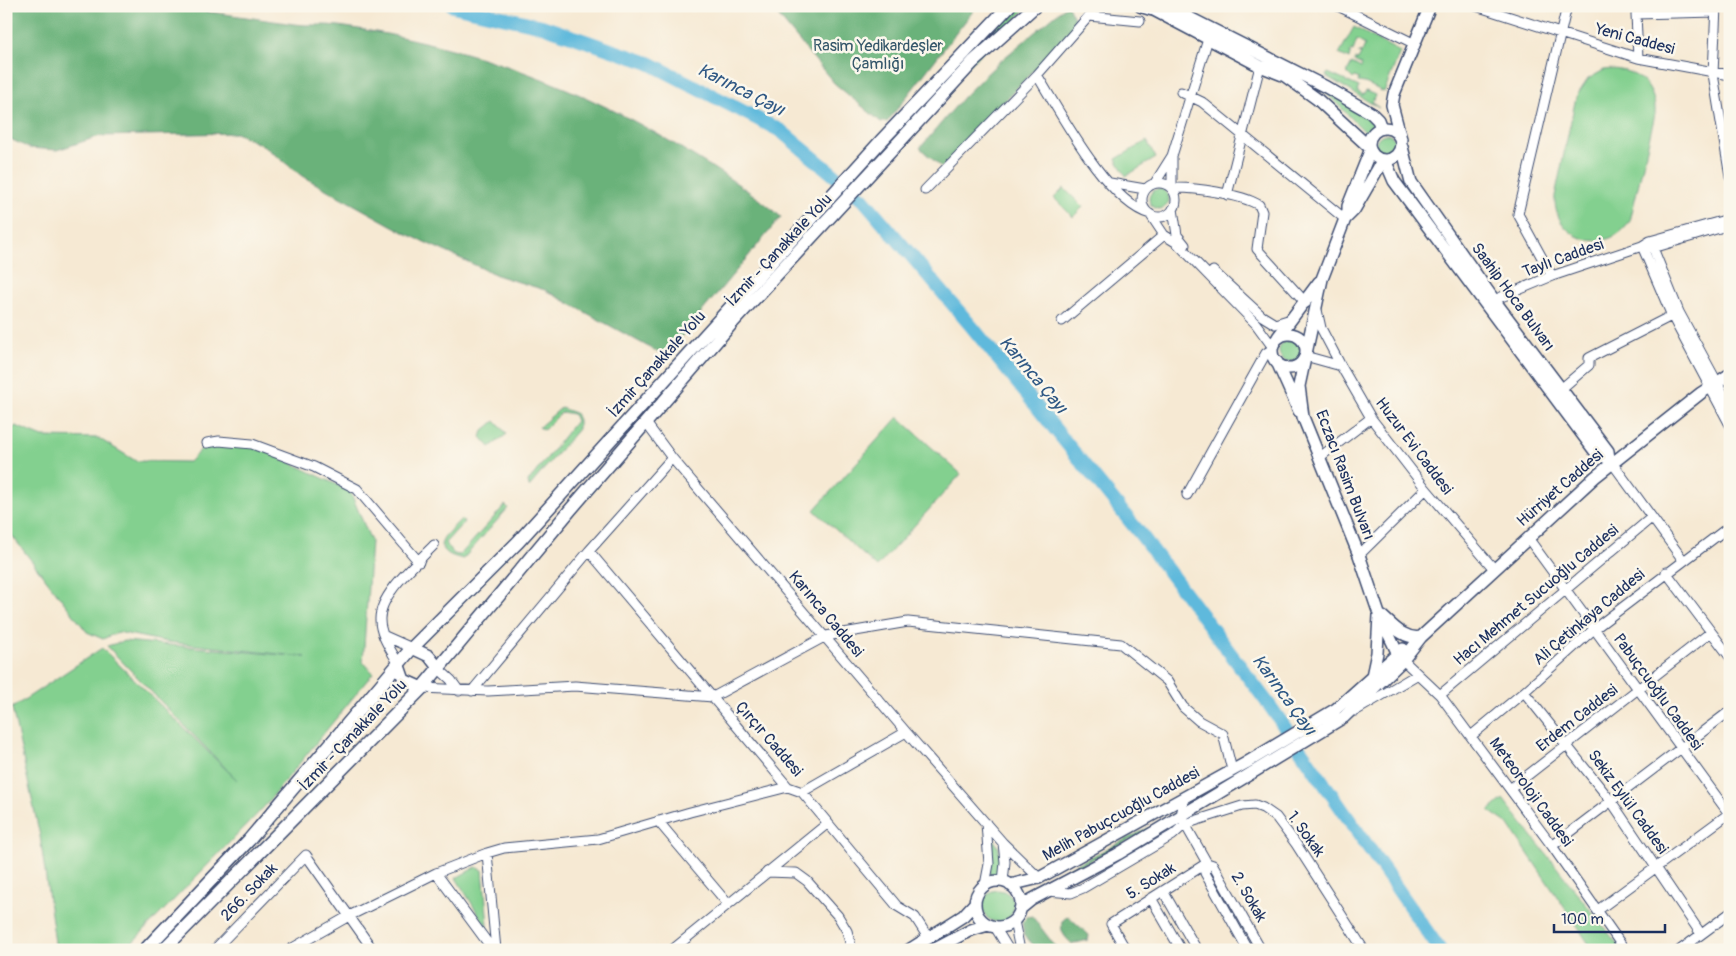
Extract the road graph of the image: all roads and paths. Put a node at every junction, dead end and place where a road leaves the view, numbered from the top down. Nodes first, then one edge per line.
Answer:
1 (1002, 6) edge
2 (1009, 6) edge
3 (1035, 6) edge
4 (1046, 6) edge
5 (1166, 6) edge
6 (1338, 6) edge
7 (1430, 6) edge
8 (1476, 6) edge
9 (1567, 6) edge
10 (1146, 7) edge
11 (1716, 9) edge
12 (1496, 10) edge
13 (1637, 10) edge
14 (1140, 21) dead end
15 (1009, 30) junction
16 (1559, 33) junction
17 (983, 34) junction
18 (1208, 39) junction
19 (1415, 44) junction
20 (1638, 58) junction
21 (1260, 66) junction
22 (1713, 74) junction
23 (1037, 75) junction
24 (1730, 75) edge
25 (1181, 92) dead end
26 (1394, 94) junction
27 (1191, 96) junction
28 (1382, 128) junction
29 (1243, 135) junction
30 (1401, 143) junction
31 (1370, 149) junction
32 (1172, 156) junction
33 (1384, 160) junction
34 (1730, 177) edge
35 (1110, 183) junction
36 (1155, 183) junction
37 (1172, 188) junction
38 (1182, 188) junction
39 (1145, 189) junction
40 (925, 190) dead end
41 (1227, 195) junction
42 (1176, 199) junction
43 (1173, 209) junction
44 (1150, 214) junction
45 (1347, 216) junction
46 (1730, 220) edge
47 (804, 226) joint
48 (1164, 235) junction
49 (1648, 245) junction
50 (1552, 276) junction
51 (1322, 279) junction
52 (1494, 300) junction
53 (1306, 303) junction
54 (1316, 310) junction
55 (1676, 314) junction
56 (1294, 318) junction
57 (1062, 322) dead end
58 (1274, 344) junction
59 (1305, 356) junction
60 (1276, 362) junction
61 (1341, 366) junction
62 (1730, 374) edge
63 (1712, 385) junction
64 (1561, 389) junction
65 (1730, 406) edge
66 (1303, 417) junction
67 (1371, 418) junction
68 (646, 423) junction
69 (1730, 425) edge
70 (207, 444) dead end
71 (672, 458) junction
72 (1320, 458) junction
73 (1611, 461) junction
74 (1426, 489) junction
75 (1187, 495) dead end
76 (1651, 518) junction
77 (1730, 526) edge
78 (1528, 538) junction
79 (518, 542) joint
80 (434, 546) dead end
81 (589, 551) junction
82 (1359, 555) junction
83 (1682, 560) junction
84 (419, 562) junction
85 (1494, 569) junction
86 (1666, 572) junction
87 (1565, 590) junction
88 (1379, 614) junction
89 (1594, 629) junction
90 (1711, 632) junction
91 (383, 636) junction
92 (826, 636) junction
93 (1421, 638) junction
94 (412, 648) junction
95 (1400, 656) junction
96 (1730, 657) edge
97 (398, 663) junction
98 (439, 669) junction
99 (1418, 674) junction
100 (1371, 678) junction
101 (422, 688) junction
102 (1638, 689) junction
103 (459, 691) junction
104 (472, 691) junction
105 (1524, 692) junction
106 (1440, 695) junction
107 (713, 697) junction
108 (1730, 711) edge
109 (1340, 713) junction
110 (906, 732) junction
111 (1471, 736) junction
112 (1567, 745) junction
113 (1681, 748) junction
114 (1232, 770) junction
115 (788, 787) junction
116 (1510, 790) junction
117 (802, 792) junction
118 (1184, 797) junction
119 (1611, 801) junction
120 (1730, 814) edge
121 (1183, 820) junction
122 (658, 822) junction
123 (828, 823) junction
124 (986, 823) junction
125 (1003, 843) junction
126 (1552, 846) junction
127 (487, 853) junction
128 (1207, 863) junction
129 (1656, 867) junction
130 (768, 872) junction
131 (436, 873) junction
132 (1039, 878) junction
133 (1007, 884) junction
134 (986, 885) junction
135 (1163, 891) junction
136 (1152, 898) junction
137 (975, 903) junction
138 (728, 904) junction
139 (1020, 909) junction
140 (1598, 910) junction
141 (1730, 913) edge
142 (349, 916) junction
143 (1014, 921) junction
144 (992, 926) junction
145 (1701, 934) junction
146 (931, 944) edge
147 (145, 950) edge
148 (163, 950) edge
149 (214, 950) edge
150 (289, 950) edge
151 (373, 950) edge
152 (494, 950) edge
153 (672, 950) edge
154 (852, 950) edge
155 (909, 950) edge
156 (1009, 950) edge
157 (1020, 950) edge
158 (1126, 950) edge
159 (1181, 950) edge
160 (1197, 950) edge
161 (1248, 950) edge
162 (1262, 950) edge
163 (1364, 950) edge
164 (1625, 950) edge
165 (1680, 950) edge

1 - 17 highway
2 - 17 highway, İzmir - Çanakkale Yolu
3 - 15 highway, İzmir - Çanakkale Yolu
4 - 15 highway
5 - 28 main road
6 - 19 street
7 - 19 main road
8 - 12 street, Yeni Caddesi
9 - 16 street
10 - 18 main road
11 - 13 street
11 - 22 street
12 - 16 street, Yeni Caddesi
13 - 20 street
14 - 23 street
15 - 68 highway, İzmir - Çanakkale Yolu
16 - 20 street, Yeni Caddesi
16 - 50 street
17 - 47 highway, İzmir - Çanakkale Yolu
18 - 21 main road
18 - 27 street
19 - 26 main road
20 - 22 street, Yeni Caddesi
21 - 29 street
21 - 31 main road
22 - 24 street, Yeni Caddesi
22 - 34 street
23 - 35 street
23 - 40 street
25 - 27 street
26 - 28 main road
26 - 30 main road, Saahip Hoca Bulvarı
27 - 29 street
27 - 32 street
28 - 30 main road
28 - 31 main road
29 - 41 street
29 - 45 street
30 - 33 main road
30 - 52 main road, Saahip Hoca Bulvarı
31 - 33 main road
31 - 45 main road
32 - 36 street
32 - 37 street
33 - 45 main road, Eczacı Rasim Bulvarı
33 - 73 main road, Saahip Hoca Bulvarı
35 - 39 street
35 - 44 street
36 - 37 street
36 - 39 street
37 - 38 street
37 - 42 street
38 - 41 street
38 - 42 street
39 - 44 street
41 - 53 street
42 - 43 street
43 - 44 street
43 - 56 street
44 - 48 street
45 - 51 main road, Eczacı Rasim Bulvarı
46 - 49 street, Taylı Caddesi
47 - 79 highway, İzmir Çanakkale Yolu
48 - 57 street
48 - 58 street
49 - 50 street, Taylı Caddesi
49 - 55 street
50 - 52 street, Taylı Caddesi
51 - 53 main road
51 - 54 main road, Eczacı Rasim Bulvarı
52 - 64 main road, Saahip Hoca Bulvarı
53 - 56 main road
54 - 59 main road, Eczacı Rasim Bulvarı
54 - 61 street, Huzur Evi Caddesi
55 - 63 street
55 - 64 street
56 - 58 main road
58 - 59 main road
58 - 60 main road
58 - 75 street
59 - 60 main road
59 - 61 street
59 - 66 main road, Eczacı Rasim Bulvarı
60 - 66 main road
61 - 67 street, Huzur Evi Caddesi
62 - 63 main road, Hürriyet Caddesi
63 - 65 street
63 - 69 street
63 - 73 main road, Hürriyet Caddesi
64 - 73 main road, Saahip Hoca Bulvarı
66 - 72 main road, Eczacı Rasim Bulvarı
67 - 72 street
67 - 74 street, Huzur Evi Caddesi
68 - 71 street, Karınca Caddesi
68 - 98 highway, İzmir - Çanakkale Yolu
70 - 84 street
71 - 81 street
71 - 92 street, Karınca Caddesi
72 - 82 main road, Eczacı Rasim Bulvarı
73 - 76 street
73 - 78 main road, Hürriyet Caddesi
74 - 82 street
74 - 85 street, Huzur Evi Caddesi
76 - 83 street
76 - 87 street, Hacı Mehmet Sucuoğlu Caddesi
77 - 83 street, Ali Çetinkaya Caddesi
78 - 85 main road, Hürriyet Caddesi
78 - 87 street, Pabuçcuoğlu Caddesi
79 - 94 highway, İzmir - Çanakkale Yolu
80 - 84 street
81 - 104 street
81 - 107 street, Çırçır Caddesi
82 - 88 main road, Eczacı Rasim Bulvarı
83 - 86 street, Ali Çetinkaya Caddesi
84 - 91 street
85 - 93 main road, Hürriyet Caddesi
86 - 89 street, Ali Çetinkaya Caddesi
86 - 90 street
87 - 89 street, Pabuçcuoğlu Caddesi
87 - 106 street, Hacı Mehmet Sucuoğlu Caddesi
88 - 93 main road
88 - 95 main road, Eczacı Rasim Bulvarı
88 - 100 main road
89 - 102 street, Pabuçcuoğlu Caddesi
89 - 105 street, Ali Çetinkaya Caddesi
90 - 96 street
90 - 102 street, Erdem Caddesi
91 - 94 street
91 - 97 street
92 - 107 street
92 - 110 street, Karınca Caddesi
92 - 114 street
93 - 95 main road, Hürriyet Caddesi
94 - 97 highway, İzmir - Çanakkale Yolu
94 - 98 main road
95 - 99 street, Meteoroloji Caddesi
95 - 100 main road
95 - 109 main road
97 - 101 main road
97 - 147 highway, İzmir - Çanakkale Yolu
98 - 101 highway, İzmir - Çanakkale Yolu
98 - 103 street
99 - 106 street, Meteoroloji Caddesi
99 - 109 street
100 - 109 main road
101 - 103 street
101 - 148 highway, İzmir - Çanakkale Yolu
102 - 112 street, Erdem Caddesi
102 - 113 street, Pabuçcuoğlu Caddesi
103 - 104 street
104 - 107 street
105 - 111 street, Ali Çetinkaya Caddesi
105 - 112 street, Sekiz Eylül Caddesi
106 - 111 street, Meteoroloji Caddesi
107 - 115 street, Çırçır Caddesi
108 - 113 street
109 - 114 main road, Melih Pabuçcuoğlu Caddesi
109 - 121 main road, Melih Pabuçcuoğlu Caddesi
110 - 117 street
110 - 124 street, Karınca Caddesi
111 - 116 street, Meteoroloji Caddesi
112 - 116 street, Erdem Caddesi
112 - 119 street, Sekiz Eylül Caddesi
113 - 119 street
113 - 120 street, Pabuçcuoğlu Caddesi
114 - 118 main road, Melih Pabuçcuoğlu Caddesi
115 - 117 street, Çırçır Caddesi
115 - 122 street
116 - 126 street, Meteoroloji Caddesi
117 - 123 street, Çırçır Caddesi
118 - 121 street
118 - 132 main road, Melih Pabuçcuoğlu Caddesi
119 - 126 street
119 - 129 street, Sekiz Eylül Caddesi
120 - 129 street
121 - 128 street, 2. Sokak
121 - 139 main road, Melih Pabuçcuoğlu Caddesi
121 - 163 street, 1. Sokak
122 - 127 street
122 - 138 street
123 - 130 street
123 - 146 street, Çırçır Caddesi
124 - 125 street, Karınca Caddesi
124 - 134 street
125 - 132 street, Karınca Caddesi
125 - 133 street
126 - 140 street, Meteoroloji Caddesi
127 - 131 street
127 - 152 street
128 - 135 street, 5. Sokak
128 - 161 street, 2. Sokak
128 - 162 street, 2. Sokak
129 - 140 street
129 - 145 street, Sekiz Eylül Caddesi
130 - 138 street
130 - 154 street
131 - 142 street
131 - 152 street
132 - 133 main road, Melih Pabuçcuoğlu Caddesi
133 - 134 main road
133 - 139 main road
134 - 137 main road
135 - 136 street, 5. Sokak
135 - 160 street
136 - 158 street, 5. Sokak
136 - 159 street
137 - 144 main road
137 - 146 main road
138 - 153 street
139 - 143 main road
140 - 164 street, Meteoroloji Caddesi
141 - 145 street
142 - 149 street, 266. Sokak
142 - 150 street
142 - 151 street
143 - 144 main road
143 - 157 street
144 - 146 main road
144 - 156 street
145 - 165 street
146 - 155 main road

